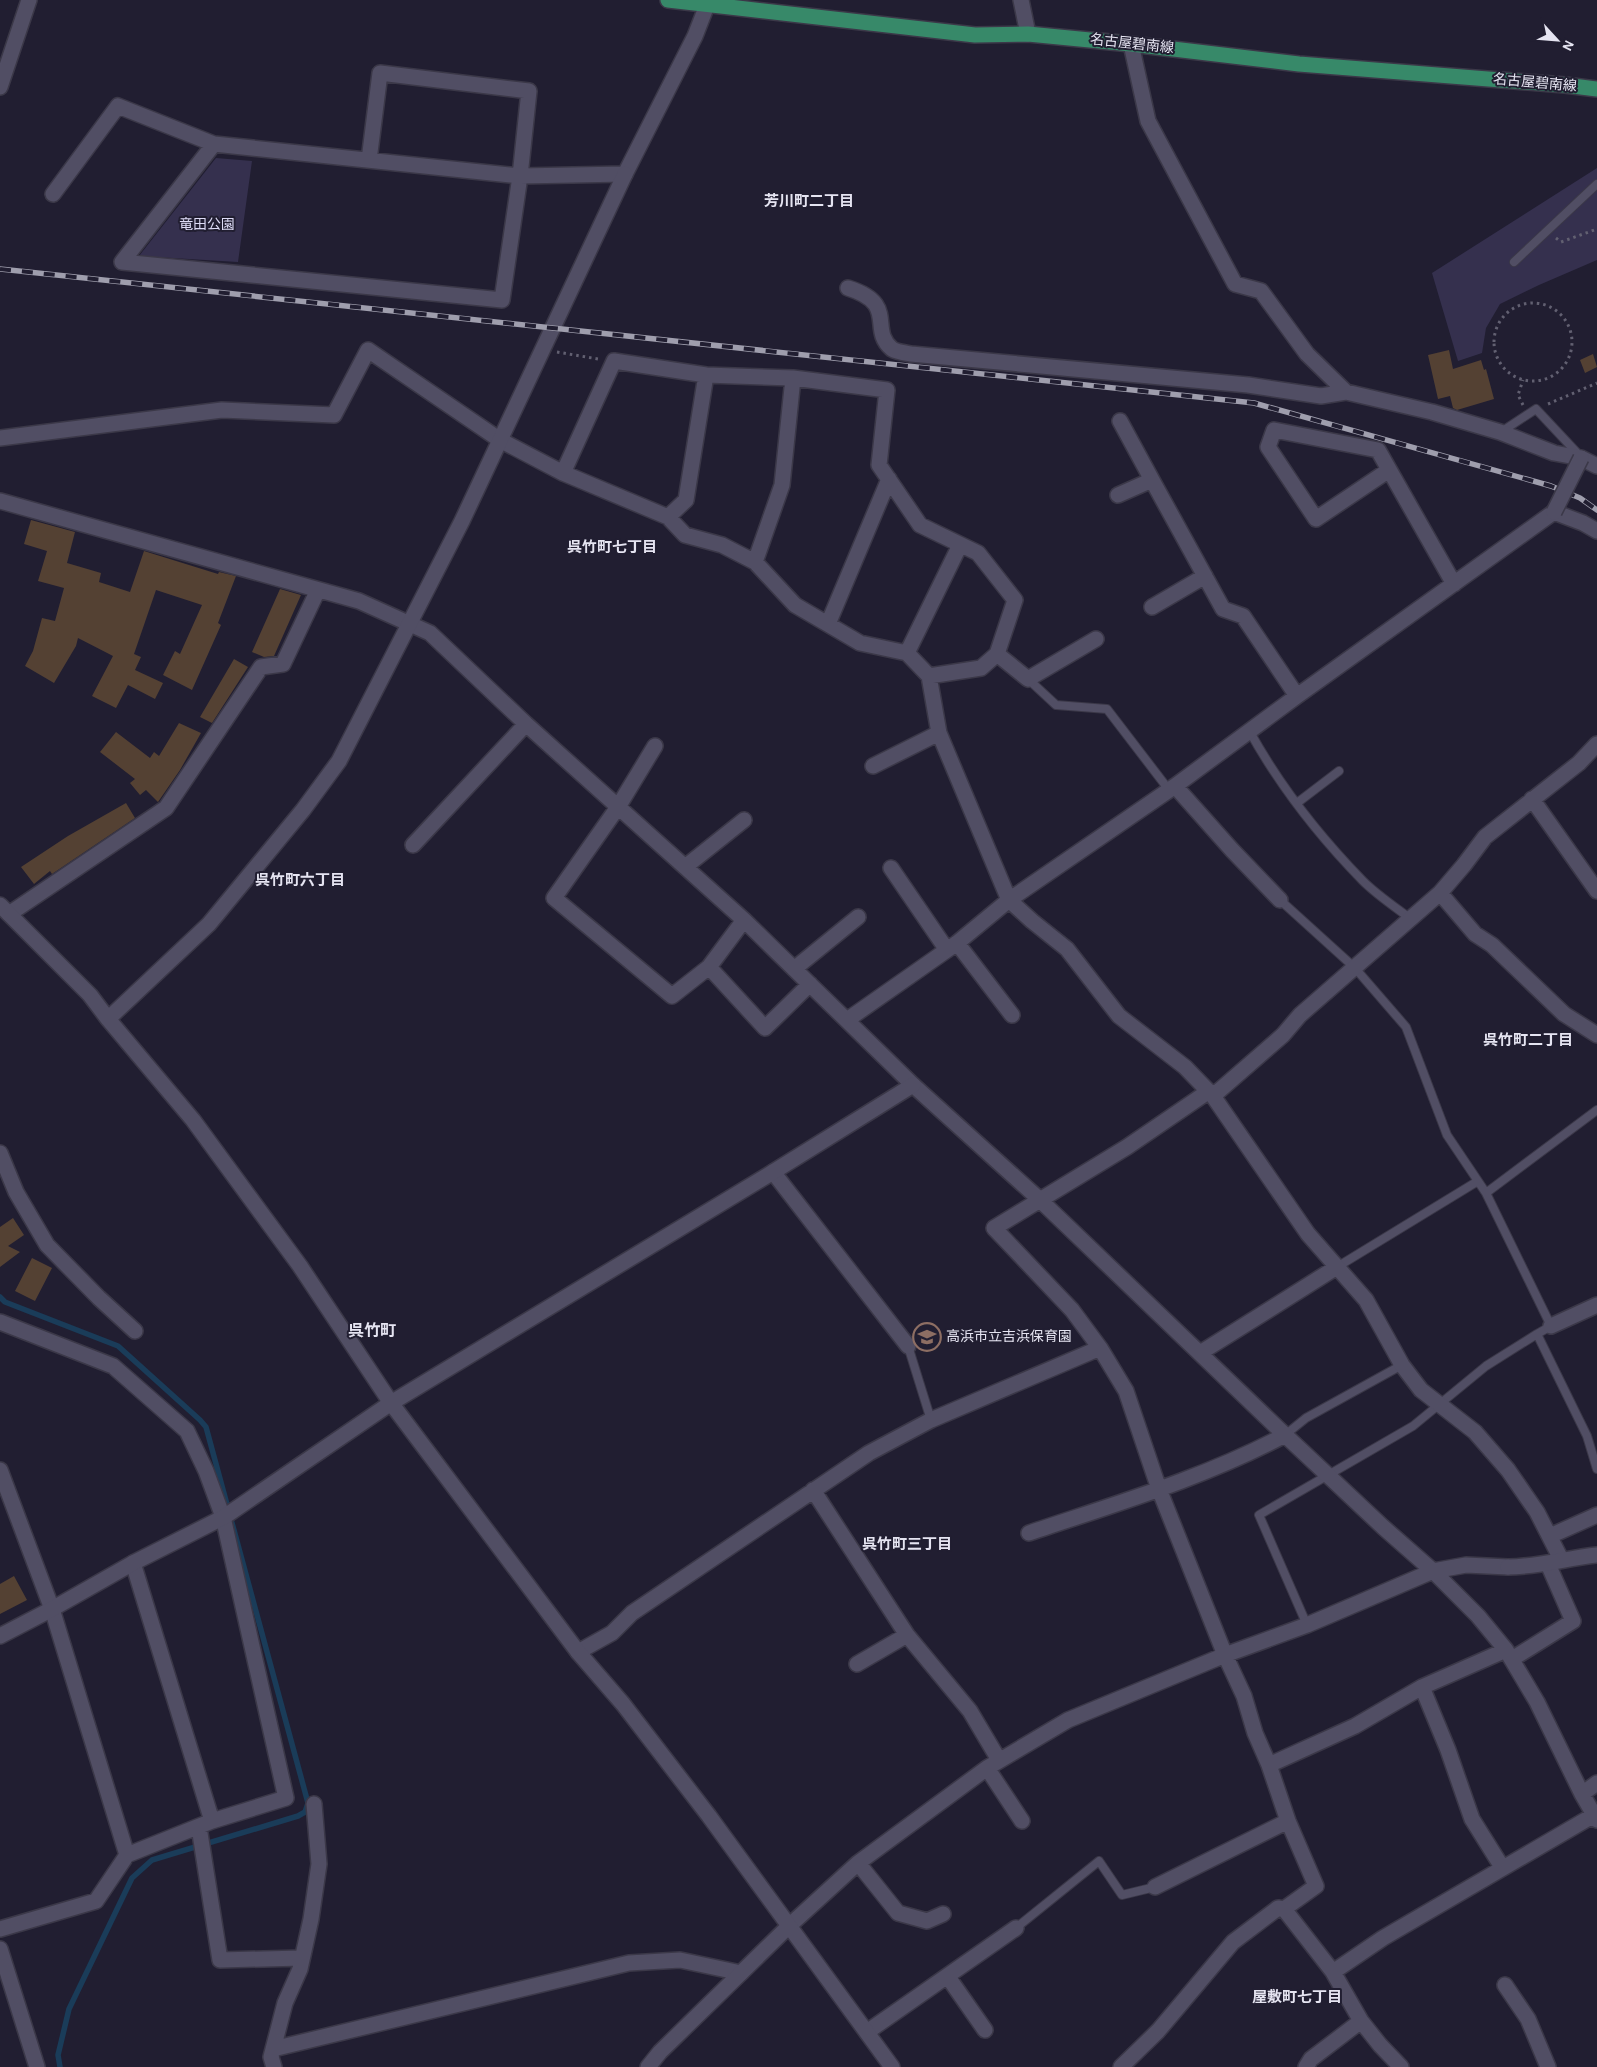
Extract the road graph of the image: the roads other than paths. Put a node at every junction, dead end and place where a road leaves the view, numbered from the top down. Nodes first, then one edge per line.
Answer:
1 (29, 0) edge
2 (668, 0) edge
3 (1021, 0) edge
4 (709, 2) edge
5 (1028, 34) junction
6 (1131, 44) junction
7 (0, 87) edge
8 (1597, 89) edge
9 (214, 144) junction
10 (369, 160) junction
11 (625, 174) junction
12 (520, 176) junction
13 (1597, 184) edge
14 (52, 194) dead end
15 (1514, 262) dead end
16 (848, 288) dead end
17 (706, 375) junction
18 (793, 378) junction
19 (1346, 392) junction
20 (1120, 421) dead end
21 (1500, 432) junction
22 (0, 438) edge
23 (500, 440) junction
24 (1581, 458) junction
25 (1597, 466) edge
26 (1390, 470) junction
27 (563, 473) junction
28 (889, 479) junction
29 (1152, 480) junction
30 (1118, 495) dead end
31 (0, 501) edge
32 (1554, 512) junction
33 (668, 517) junction
34 (1597, 532) edge
35 (960, 545) junction
36 (755, 562) junction
37 (1205, 576) junction
38 (1454, 584) junction
39 (318, 590) junction
40 (1152, 607) dead end
41 (409, 624) junction
42 (828, 624) junction
43 (1096, 638) dead end
44 (907, 653) junction
45 (997, 654) junction
46 (929, 676) junction
47 (1028, 679) junction
48 (1297, 696) junction
49 (526, 724) junction
50 (1250, 732) junction
51 (939, 733) junction
52 (1597, 744) edge
53 (655, 746) dead end
54 (873, 766) dead end
55 (1339, 771) dead end
56 (1172, 788) junction
57 (1532, 799) junction
58 (1297, 803) junction
59 (618, 807) junction
60 (744, 820) dead end
61 (413, 845) dead end
62 (685, 867) junction
63 (891, 868) dead end
64 (1597, 891) edge
65 (1440, 893) junction
66 (1009, 900) junction
67 (1280, 900) joint
68 (5, 909) edge
69 (858, 917) dead end
70 (1411, 919) junction
71 (744, 920) junction
72 (952, 946) junction
73 (709, 967) junction
74 (1355, 968) junction
75 (794, 969) junction
76 (810, 984) junction
77 (1012, 1015) dead end
78 (108, 1019) junction
79 (847, 1020) junction
80 (1597, 1035) edge
81 (913, 1085) junction
82 (1211, 1094) junction
83 (1597, 1110) edge
84 (0, 1154) edge
85 (773, 1172) junction
86 (1478, 1181) junction
87 (1486, 1193) junction
88 (1038, 1199) junction
89 (1336, 1267) junction
90 (1597, 1305) edge
91 (0, 1322) edge
92 (1551, 1326) junction
93 (135, 1331) dead end
94 (1537, 1334) junction
95 (908, 1346) joint
96 (1100, 1348) junction
97 (1200, 1353) junction
98 (1402, 1365) junction
99 (391, 1403) junction
100 (1438, 1404) junction
101 (931, 1420) junction
102 (1285, 1436) junction
103 (1597, 1469) edge
104 (1, 1475) edge
105 (1328, 1475) junction
106 (1159, 1489) junction
107 (813, 1490) junction
108 (1597, 1515) edge
109 (223, 1517) junction
110 (1029, 1533) dead end
111 (1550, 1536) junction
112 (1597, 1554) edge
113 (1554, 1562) junction
114 (133, 1563) junction
115 (1433, 1571) junction
116 (52, 1609) junction
117 (1307, 1625) junction
118 (908, 1634) junction
119 (0, 1636) edge
120 (578, 1652) junction
121 (1509, 1654) junction
122 (1225, 1655) junction
123 (857, 1664) dead end
124 (1422, 1686) junction
125 (993, 1764) junction
126 (1269, 1765) junction
127 (1597, 1783) edge
128 (1582, 1794) junction
129 (314, 1804) dead end
130 (1595, 1817) edge
131 (1022, 1821) dead end
132 (1288, 1821) junction
133 (203, 1827) junction
134 (127, 1855) junction
135 (858, 1863) junction
136 (1502, 1867) junction
137 (1155, 1887) joint
138 (1284, 1909) junction
139 (943, 1914) dead end
140 (789, 1926) junction
141 (1016, 1928) joint
142 (0, 1929) edge
143 (0, 1949) edge
144 (302, 1958) junction
145 (1333, 1972) junction
146 (742, 1973) junction
147 (948, 1976) junction
148 (1505, 1985) dead end
149 (1361, 2021) junction
150 (985, 2030) dead end
151 (867, 2032) junction
152 (273, 2049) junction
153 (37, 2067) edge
154 (274, 2067) edge
155 (648, 2067) edge
156 (892, 2067) edge
157 (1121, 2067) edge
158 (1306, 2067) edge
159 (1401, 2067) edge
160 (1548, 2067) edge

1 - 7 street
2 - 4 main road, 名古屋碧南線
3 - 5 street
4 - 5 main road, 名古屋碧南線
4 - 11 street
5 - 6 main road, 名古屋碧南線
6 - 8 main road, 名古屋碧南線
6 - 19 street
9 - 10 street
9 - 12 street
9 - 14 street
10 - 12 street
10 - 12 street
11 - 12 street
11 - 23 street
13 - 15 lane
16 - 19 street
17 - 18 street
17 - 27 street
17 - 33 street
18 - 28 street
18 - 36 street
19 - 21 street
20 - 29 street
21 - 24 street
21 - 24 lane
22 - 23 street
23 - 27 street
23 - 41 street
24 - 25 street
24 - 32 street, bridge
26 - 26 street
26 - 38 street
27 - 33 street
28 - 35 street
28 - 42 street
29 - 30 street
29 - 37 street
31 - 39 street
32 - 34 street
32 - 38 street
33 - 36 street
35 - 44 street
35 - 45 street
36 - 42 street
37 - 40 street
37 - 48 street
38 - 48 street
39 - 41 street
39 - 68 street
41 - 49 street
41 - 78 street
42 - 44 street
43 - 47 street
44 - 46 street
45 - 46 street
45 - 47 street
46 - 51 street
47 - 56 lane
48 - 50 street
49 - 59 street
49 - 61 street
50 - 56 street
50 - 58 lane
51 - 54 street
51 - 66 street
52 - 57 street
53 - 59 street
55 - 58 lane
56 - 66 street
56 - 67 street
57 - 64 street
57 - 65 street
58 - 70 lane
59 - 62 street
59 - 73 street
60 - 62 street
62 - 71 street
63 - 72 street
65 - 70 street
65 - 80 street
66 - 72 street
66 - 82 street
67 - 74 lane
68 - 78 street
69 - 75 street
70 - 74 street
71 - 73 street
71 - 75 street
72 - 77 street
72 - 79 street
73 - 76 street
74 - 82 street
74 - 86 lane
75 - 76 street
76 - 79 street
78 - 99 street
79 - 81 street
81 - 85 street
81 - 88 street
82 - 88 street
82 - 89 street
83 - 87 lane
84 - 93 street
85 - 95 street
85 - 99 street
86 - 87 lane
86 - 89 lane
87 - 92 lane
88 - 96 street
88 - 97 street
89 - 97 street
89 - 98 street
90 - 92 street
91 - 109 street
92 - 94 lane
94 - 100 lane
94 - 103 lane
95 - 101 lane
96 - 101 street
96 - 106 street
97 - 102 street
98 - 100 street
98 - 102 lane
99 - 109 street
99 - 120 street
100 - 105 lane
100 - 111 street
101 - 107 street
102 - 105 street
102 - 106 street
104 - 116 street
105 - 115 street
105 - 117 lane
106 - 110 street
106 - 122 street
107 - 118 street
107 - 120 street
108 - 111 street
109 - 114 street
109 - 133 street
111 - 113 street
112 - 113 street
113 - 115 street
113 - 121 street
114 - 116 street
114 - 133 street
115 - 117 street
115 - 121 street
116 - 119 street
116 - 134 street
117 - 122 street
118 - 123 street
118 - 125 street
120 - 140 street
121 - 124 street
121 - 128 street
122 - 125 street
122 - 126 street
124 - 126 street
124 - 136 street
125 - 131 street
125 - 135 street
126 - 132 street
127 - 128 street
128 - 130 street
129 - 144 street
130 - 136 street
132 - 137 street
132 - 138 street
133 - 134 street
133 - 144 street
134 - 142 street
135 - 139 street
135 - 140 street
136 - 145 street
137 - 141 lane
138 - 145 street
138 - 157 street
140 - 146 street
140 - 151 street
141 - 147 street
143 - 153 street
144 - 152 street
145 - 149 street
146 - 152 street
146 - 155 street
147 - 150 street
147 - 151 street
148 - 160 street
149 - 158 street
149 - 159 street
151 - 156 street
152 - 154 street

